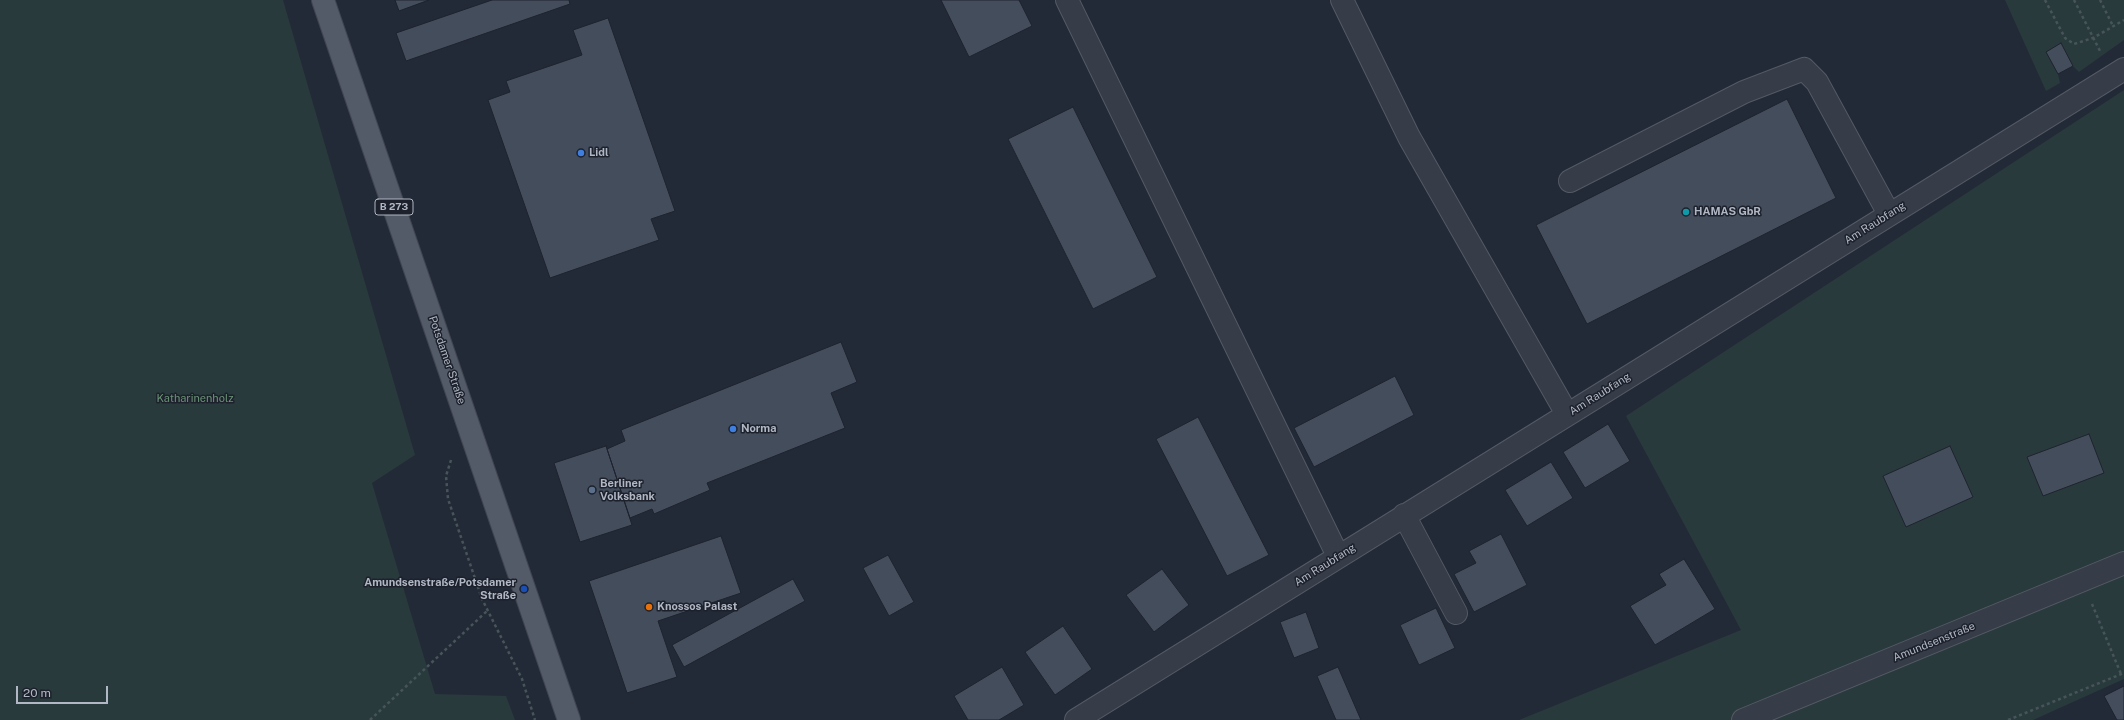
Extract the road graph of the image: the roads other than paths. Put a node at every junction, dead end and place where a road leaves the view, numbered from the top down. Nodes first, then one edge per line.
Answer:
1 (323, 0) edge
2 (1066, 0) edge
3 (1342, 0) edge
4 (2124, 68) edge
5 (1570, 181) dead end
6 (1889, 214) junction
7 (1567, 414) junction
8 (1404, 515) junction
9 (1338, 556) junction
10 (2124, 563) edge
11 (1456, 613) dead end
12 (569, 720) edge
13 (1076, 720) edge
14 (1743, 720) edge

1 - 12 main road, Potsdamer Straße / B 273
2 - 9 street
3 - 7 street
4 - 6 street, Am Raubfang
5 - 6 street
6 - 7 street, Am Raubfang
7 - 8 street, Am Raubfang
8 - 9 street, Am Raubfang
8 - 11 street
9 - 13 street, Am Raubfang
10 - 14 street, Amundsenstraße

